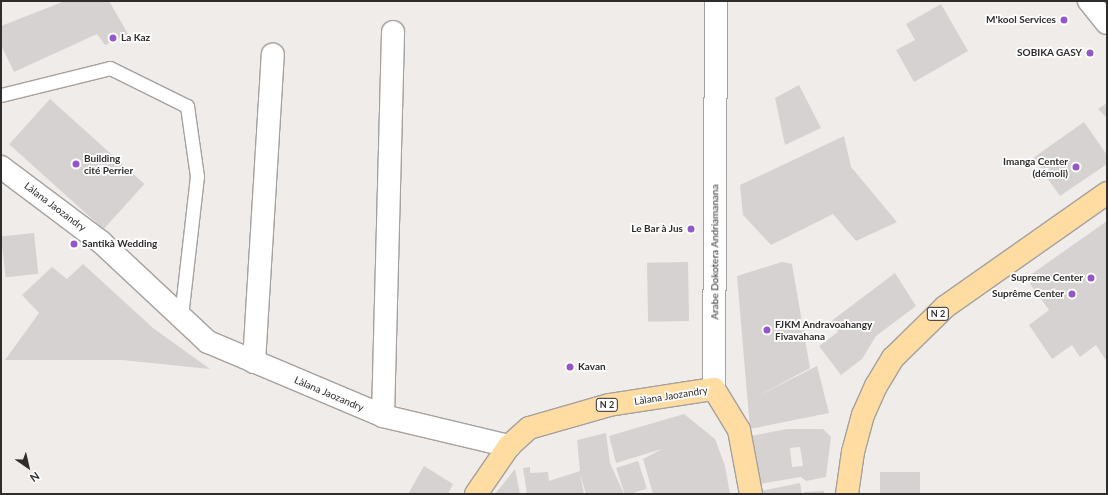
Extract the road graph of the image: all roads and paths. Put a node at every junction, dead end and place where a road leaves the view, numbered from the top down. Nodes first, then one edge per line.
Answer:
1 (716, 1) edge
2 (1089, 1) edge
3 (1107, 23) edge
4 (393, 32) dead end
5 (273, 55) dead end
6 (1, 95) edge
7 (1, 167) edge
8 (1107, 193) edge
9 (181, 318) junction
10 (254, 362) junction
11 (714, 389) junction
12 (383, 416) junction
13 (509, 446) junction
14 (476, 494) edge
15 (751, 494) edge
16 (847, 494) edge

1 - 11 street, Arabe Dokotera Andriamanana
2 - 3 street
4 - 12 street
5 - 10 street
6 - 9 lane
7 - 9 street, Làlana Jaozandry
8 - 16 main road, N 2
9 - 10 street, Làlana Jaozandry
10 - 12 street, Làlana Jaozandry
11 - 13 main road, Làlana Jaozandry / N 2
11 - 15 main road
12 - 13 street, Làlana Jaozandry
13 - 14 main road, N 2

